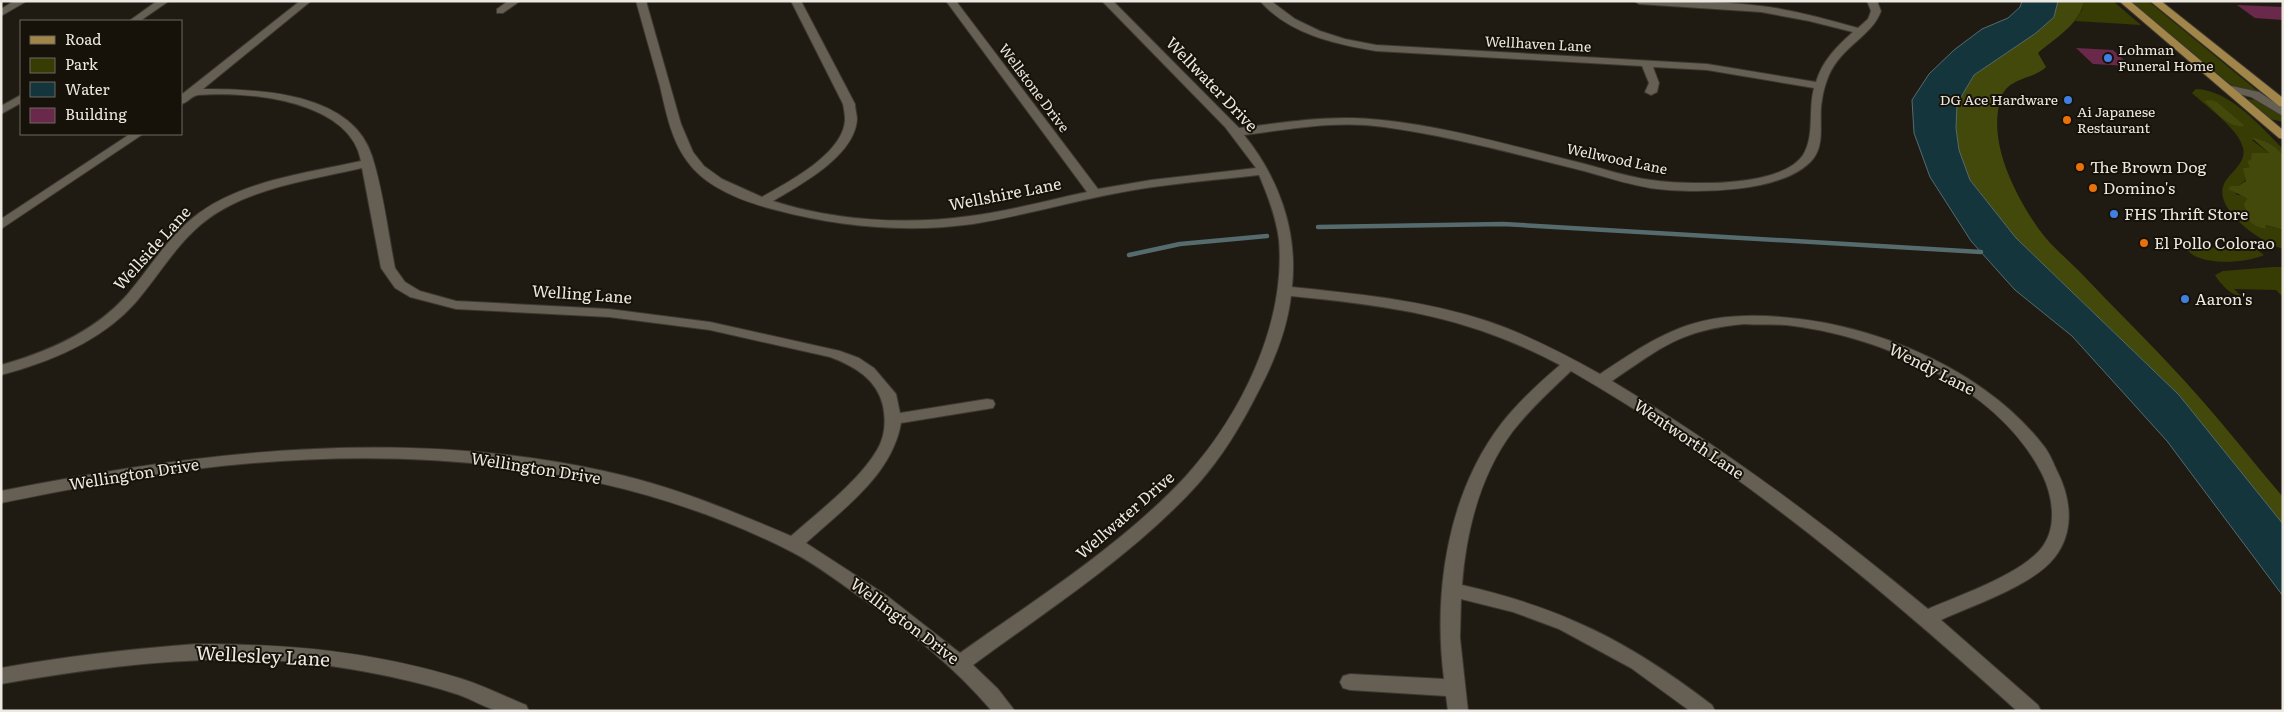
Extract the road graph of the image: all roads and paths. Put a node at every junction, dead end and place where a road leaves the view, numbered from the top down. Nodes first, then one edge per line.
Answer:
1 (22, 1) edge
2 (164, 1) edge
3 (306, 1) edge
4 (515, 1) edge
5 (642, 1) edge
6 (796, 1) edge
7 (951, 1) edge
8 (1107, 1) edge
9 (1265, 1) edge
10 (1639, 1) edge
11 (1872, 1) edge
12 (2124, 1) edge
13 (2155, 1) edge
14 (500, 11) dead end
15 (1, 13) edge
16 (136, 20) edge
17 (1860, 31) junction
18 (1646, 64) junction
19 (1819, 86) junction
20 (2227, 88) junction
21 (193, 92) junction
22 (1651, 92) dead end
23 (20, 99) edge
24 (182, 100) edge
25 (2283, 104) edge
26 (1, 111) edge
27 (2283, 113) edge
28 (1238, 132) junction
29 (136, 135) edge
30 (2283, 136) edge
31 (368, 163) junction
32 (1264, 171) junction
33 (1094, 193) junction
34 (763, 202) junction
35 (1, 225) edge
36 (1286, 291) junction
37 (1570, 364) junction
38 (1, 370) edge
39 (1601, 381) junction
40 (987, 404) dead end
41 (894, 419) junction
42 (1, 497) edge
43 (793, 545) junction
44 (1452, 590) junction
45 (1927, 618) junction
46 (961, 663) junction
47 (1, 676) edge
48 (1350, 682) dead end
49 (1454, 688) junction
50 (519, 711) edge
51 (1005, 711) edge
52 (1458, 711) edge
53 (1705, 711) edge
54 (2031, 711) edge

1 - 15 street
2 - 16 street
3 - 21 street
4 - 14 street
5 - 34 street, Wellshire Lane
6 - 34 street
7 - 33 street, Wellstone Drive
8 - 28 street, Wellwater Drive
9 - 18 street, Wellhaven Lane
10 - 17 street
11 - 17 street, Wellwood Lane
12 - 20 main road
13 - 25 main road
17 - 19 street, Wellwood Lane
18 - 19 street, Wellhaven Lane
18 - 22 street
19 - 28 street, Wellwood Lane
20 - 27 street
20 - 30 main road
21 - 24 street
21 - 31 street, Welling Lane
23 - 26 street
28 - 32 street, Wellwater Drive
29 - 35 street
31 - 38 street, Wellside Lane
31 - 41 street, Welling Lane
32 - 33 street, Wellshire Lane
32 - 36 street, Wellwater Drive
33 - 34 street, Wellshire Lane
36 - 37 street, Wentworth Lane
36 - 46 street, Wellwater Drive
37 - 39 street, Wentworth Lane
37 - 44 street
39 - 45 street, Wentworth Lane
39 - 45 street, Wendy Lane
40 - 41 street
41 - 43 street, Welling Lane
42 - 43 street, Wellington Drive
43 - 46 street, Wellington Drive
44 - 49 street
44 - 53 street
45 - 54 street, Wentworth Lane
46 - 51 street, Wellington Drive
47 - 50 street, Wellesley Lane
48 - 49 street
49 - 52 street

